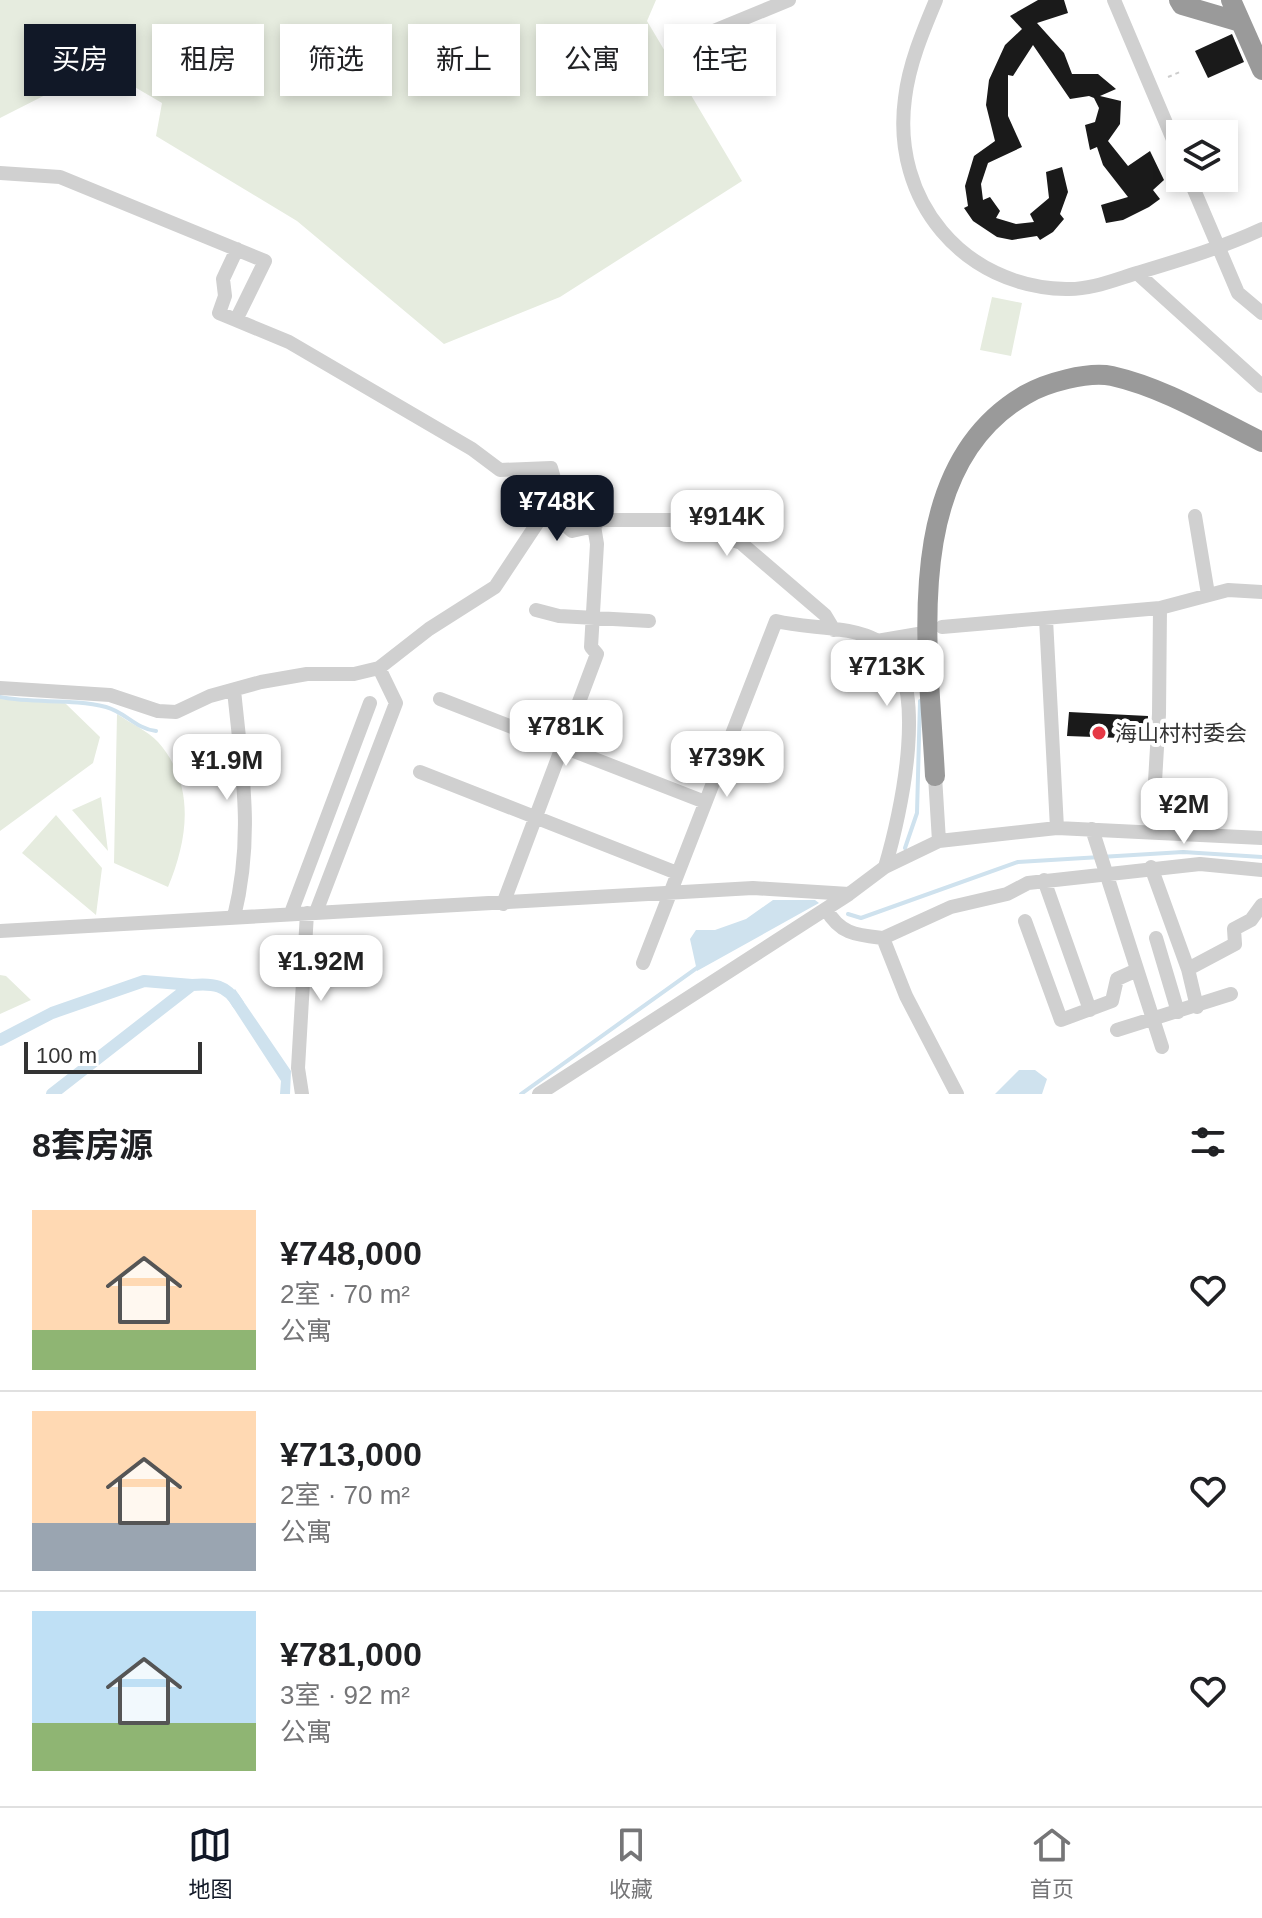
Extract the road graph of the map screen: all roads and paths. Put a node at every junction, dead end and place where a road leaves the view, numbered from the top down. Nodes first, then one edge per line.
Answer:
1 (789, 0) edge
2 (936, 0) edge
3 (1114, 0) edge
4 (1179, 0) edge
5 (1231, 0) edge
6 (1240, 22) junction
7 (731, 24) edge
8 (1262, 70) edge
9 (1180, 72) dead end
10 (1168, 77) dead end
11 (1166, 123) edge
12 (0, 173) edge
13 (1195, 192) edge
14 (1262, 229) edge
15 (237, 249) junction
16 (1220, 249) junction
17 (1137, 273) junction
18 (1262, 313) edge
19 (236, 320) junction
20 (1262, 386) edge
21 (1205, 414) junction
22 (1262, 442) edge
23 (1262, 451) edge
24 (560, 500) junction
25 (1195, 516) dead end
26 (594, 526) junction
27 (1262, 592) edge
28 (1208, 594) junction
29 (1160, 608) junction
30 (536, 610) dead end
31 (592, 618) junction
32 (1046, 619) junction
33 (649, 621) dead end
34 (942, 627) dead end
35 (834, 630) junction
36 (919, 635) dead end
37 (877, 641) junction
38 (379, 668) junction
39 (0, 688) edge
40 (234, 690) junction
41 (440, 699) dead end
42 (370, 703) dead end
43 (562, 746) junction
44 (420, 772) dead end
45 (935, 776) joint
46 (705, 802) junction
47 (535, 818) junction
48 (1057, 828) junction
49 (1092, 829) junction
50 (1152, 832) junction
51 (1262, 838) edge
52 (939, 841) junction
53 (1198, 851) junction
54 (885, 867) junction
55 (1151, 867) junction
56 (1106, 870) junction
57 (1262, 870) edge
58 (677, 873) junction
59 (1044, 880) junction
60 (670, 893) junction
61 (849, 894) junction
62 (503, 904) junction
63 (1262, 905) edge
64 (826, 909) junction
65 (304, 913) junction
66 (234, 917) junction
67 (1025, 921) dead end
68 (0, 931) edge
69 (1172, 931) junction
70 (883, 938) junction
71 (1156, 938) junction
72 (1130, 950) junction
73 (643, 963) dead end
74 (1188, 969) junction
75 (1137, 970) junction
76 (1231, 994) dead end
77 (1197, 1007) junction
78 (1090, 1010) junction
79 (1178, 1012) junction
80 (1153, 1021) junction
81 (1117, 1030) dead end
82 (1162, 1047) dead end
83 (302, 1094) edge
84 (539, 1094) edge
85 (957, 1094) edge

1 - 7 street
2 - 17 street
3 - 11 street
4 - 6 highway
5 - 6 highway
6 - 8 highway
9 - 10 path
12 - 15 street
13 - 16 street
14 - 16 street
15 - 19 street
15 - 19 street
16 - 17 street
16 - 18 street
17 - 20 street
19 - 24 street
21 - 22 highway
21 - 23 highway
21 - 45 highway
24 - 26 street
24 - 38 street
25 - 28 street
26 - 31 street
26 - 35 street
27 - 28 street
28 - 29 street
29 - 32 street
29 - 50 street
30 - 31 street
31 - 33 street
31 - 43 street
32 - 34 street
32 - 48 street
35 - 37 street
35 - 46 street
36 - 37 street
37 - 54 street
38 - 40 street
38 - 65 street
39 - 40 street
40 - 66 street
41 - 43 street
42 - 65 street
43 - 46 street
43 - 47 street
44 - 47 street
45 - 52 street
46 - 58 street
47 - 58 street
47 - 62 street
48 - 49 street
48 - 52 street
49 - 50 street
49 - 56 street
50 - 53 street
51 - 53 street
52 - 54 street
53 - 55 street
53 - 57 street
54 - 61 street
55 - 56 street
55 - 69 street
56 - 59 street
56 - 72 street
58 - 60 street
59 - 70 street
59 - 78 street
60 - 61 street
60 - 62 street
60 - 73 street
61 - 64 street
62 - 65 street
63 - 74 street
64 - 70 street
64 - 84 street
65 - 66 street
65 - 83 street
66 - 68 street
67 - 78 street
69 - 71 street
69 - 74 street
70 - 85 street
71 - 72 street
71 - 79 street
72 - 75 street
74 - 77 street
75 - 78 street
75 - 80 street
76 - 77 street
77 - 79 street
79 - 80 street
80 - 81 street
80 - 82 street

